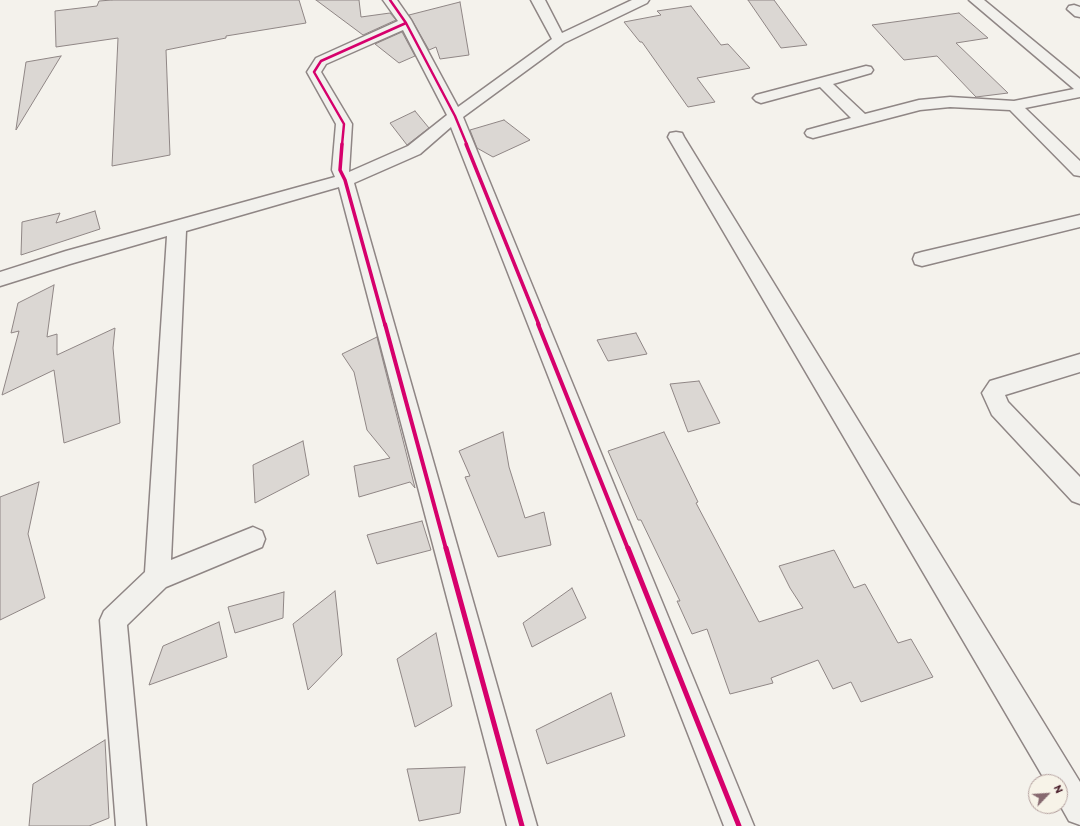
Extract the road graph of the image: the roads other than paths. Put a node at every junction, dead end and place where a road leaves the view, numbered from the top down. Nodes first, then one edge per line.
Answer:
1 (390, 0) edge
2 (538, 0) edge
3 (642, 0) edge
4 (976, 0) edge
5 (406, 23) junction
6 (558, 40) junction
7 (866, 70) dead end
8 (823, 82) junction
9 (1080, 86) edge
10 (1080, 92) edge
11 (761, 98) dead end
12 (1014, 106) junction
13 (455, 116) junction
14 (862, 120) junction
15 (813, 133) dead end
16 (676, 137) dead end
17 (1080, 171) edge
18 (345, 180) junction
19 (1080, 221) edge
20 (177, 228) junction
21 (922, 259) dead end
22 (0, 279) edge
23 (1080, 363) edge
24 (1080, 493) edge
25 (253, 539) dead end
26 (157, 578) junction
27 (1080, 810) edge
28 (131, 826) edge
29 (522, 826) edge
30 (739, 826) edge

1 - 5 street
2 - 6 street
3 - 6 street
4 - 9 street
5 - 13 street
5 - 18 street
6 - 13 street
7 - 8 street
8 - 11 street
8 - 14 street
10 - 12 street
12 - 14 street
12 - 17 street
13 - 18 street
13 - 30 street
14 - 15 street
16 - 27 street
18 - 20 street
18 - 29 street
19 - 21 street
20 - 22 street
20 - 26 street
23 - 24 street
25 - 26 street
26 - 28 street

